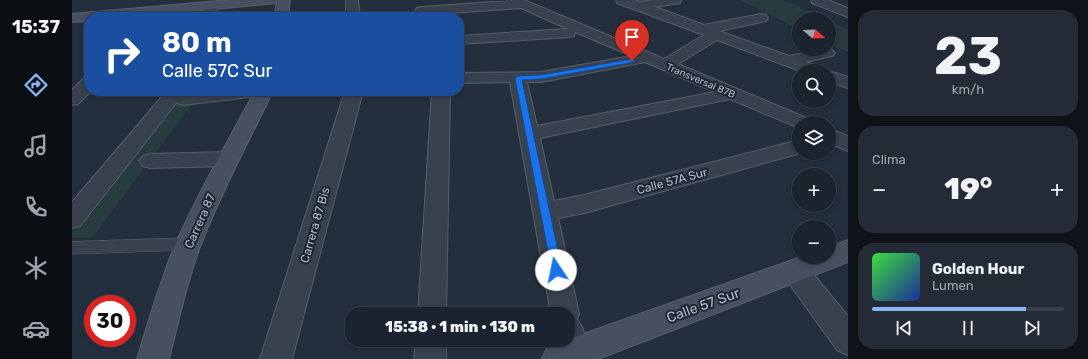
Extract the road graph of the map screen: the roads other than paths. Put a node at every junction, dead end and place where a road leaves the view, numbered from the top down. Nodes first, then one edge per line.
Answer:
1 (273, 0) edge
2 (284, 0) edge
3 (352, 0) edge
4 (622, 0) edge
5 (675, 0) edge
6 (817, 0) edge
7 (517, 2) edge
8 (640, 7) junction
9 (421, 9) edge
10 (210, 12) edge
11 (282, 12) edge
12 (353, 12) edge
13 (848, 13) edge
14 (84, 17) edge
15 (72, 18) edge
16 (761, 18) dead end
17 (709, 32) junction
18 (569, 33) dead end
19 (464, 40) edge
20 (813, 56) edge
21 (646, 57) junction
22 (788, 61) junction
23 (796, 64) edge
24 (665, 65) junction
25 (464, 78) edge
26 (518, 78) junction
27 (836, 79) edge
28 (848, 83) edge
29 (84, 88) edge
30 (731, 93) junction
31 (176, 96) edge
32 (261, 96) edge
33 (353, 96) edge
34 (441, 96) edge
35 (72, 100) edge
36 (792, 119) edge
37 (530, 134) junction
38 (792, 149) edge
39 (229, 159) junction
40 (150, 161) dead end
41 (545, 211) junction
42 (72, 219) edge
43 (188, 244) junction
44 (72, 248) edge
45 (848, 251) edge
46 (795, 271) junction
47 (432, 307) edge
48 (564, 307) edge
49 (848, 340) edge
50 (575, 344) edge
51 (430, 347) edge
52 (153, 359) edge
53 (276, 359) edge
54 (430, 359) edge

1 - 10 street
2 - 11 street
3 - 12 street
4 - 8 street
5 - 8 street
6 - 13 street
7 - 9 street
7 - 21 street, Transversal 87B
8 - 17 street
14 - 15 street
16 - 17 street
17 - 22 street
17 - 24 street
18 - 19 street
20 - 22 street
21 - 24 street, Transversal 87B
21 - 26 street
22 - 23 street
24 - 30 street, Transversal 87B
25 - 26 street
26 - 37 street
27 - 28 street
29 - 35 street
30 - 36 street, Transversal 87B
30 - 37 street
31 - 42 street
32 - 39 street, Carrera 87
33 - 53 street, Carrera 87 Bis
34 - 47 street
37 - 41 street
38 - 41 street, Calle 57A Sur
39 - 40 street
39 - 43 street, Carrera 87
41 - 48 street
43 - 44 lane
43 - 52 street, Carrera 87
45 - 46 street, Calle 57 Sur
46 - 49 street
46 - 50 street, Calle 57 Sur
51 - 54 street

